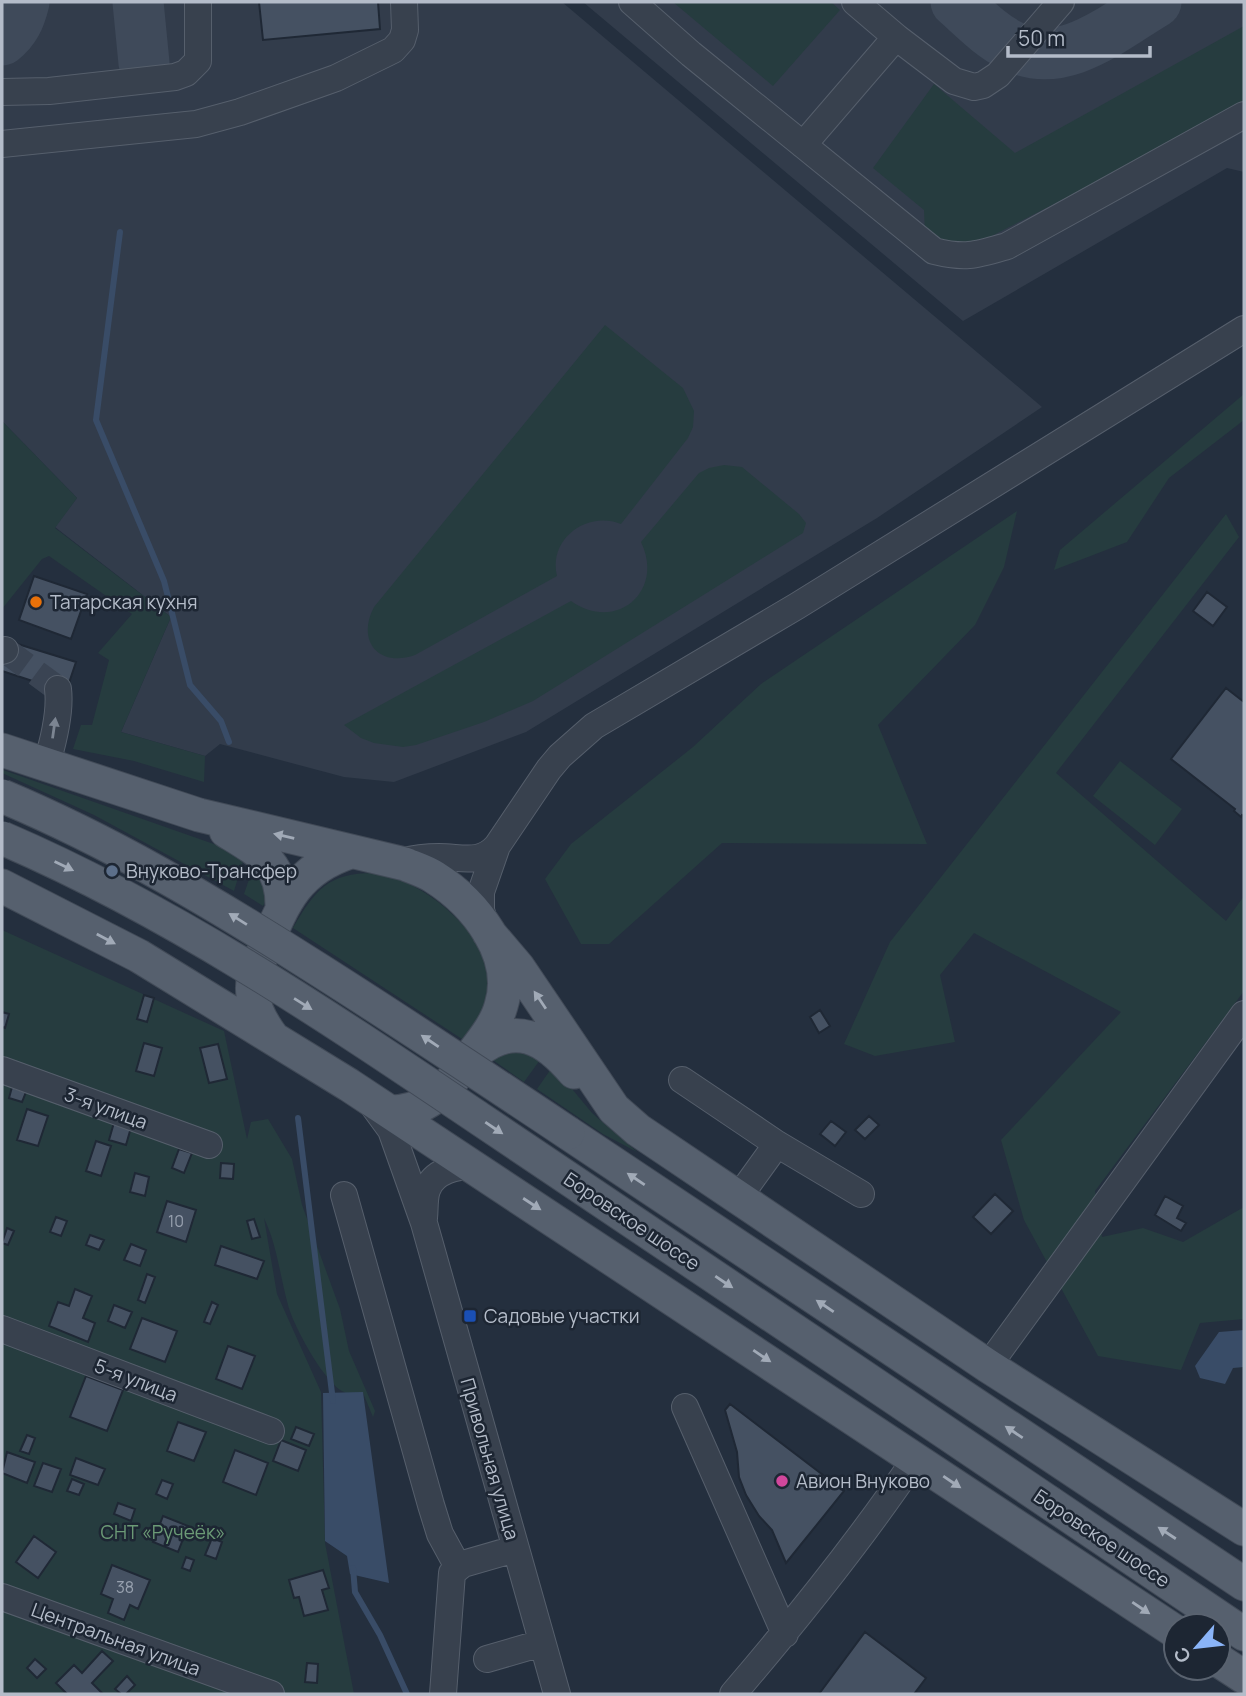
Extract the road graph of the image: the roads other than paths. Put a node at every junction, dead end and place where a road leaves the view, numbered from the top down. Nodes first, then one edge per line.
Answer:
1 (198, 2) edge
2 (404, 2) edge
3 (632, 2) edge
4 (855, 2) edge
5 (1061, 2) edge
6 (896, 37) junction
7 (2, 92) edge
8 (1244, 115) edge
9 (2, 144) edge
10 (803, 145) junction
11 (1244, 329) edge
12 (58, 689) dead end
13 (2, 750) edge
14 (46, 766) junction
15 (2, 796) edge
16 (203, 816) junction
17 (2, 838) edge
18 (498, 846) junction
19 (350, 852) junction
20 (399, 862) junction
21 (2, 886) edge
22 (282, 908) junction
23 (488, 930) junction
24 (1244, 1014) edge
25 (272, 1038) junction
26 (468, 1059) junction
27 (2, 1070) edge
28 (682, 1080) dead end
29 (349, 1085) junction
30 (621, 1116) junction
31 (404, 1120) junction
32 (777, 1144) junction
33 (209, 1145) dead end
34 (475, 1166) junction
35 (861, 1194) dead end
36 (344, 1195) dead end
37 (738, 1198) junction
38 (424, 1223) junction
39 (2, 1329) edge
40 (988, 1366) junction
41 (685, 1407) dead end
42 (271, 1432) dead end
43 (916, 1458) junction
44 (1244, 1530) edge
45 (515, 1549) junction
46 (458, 1567) junction
47 (1244, 1584) edge
48 (2, 1597) edge
49 (1162, 1623) edge
50 (785, 1634) junction
51 (1244, 1634) edge
52 (542, 1643) junction
53 (486, 1659) dead end
54 (266, 1694) edge
55 (443, 1694) edge
56 (557, 1694) edge
57 (733, 1694) edge

1 - 7 street
2 - 9 street
3 - 10 street
4 - 6 street
5 - 6 street
6 - 10 street
8 - 10 street
11 - 18 street
14 -> 12 street
13 - 14 main road
14 - 16 main road
47 -> 15 main road, Боровское шоссе, bridge
19 -> 16 main road
16 - 22 main road
17 -> 51 main road, Боровское шоссе, bridge
18 - 20 street
18 - 23 street
19 - 20 main road
19 - 22 main road
20 - 23 main road
21 -> 25 main road
22 - 25 main road
23 - 26 main road
30 -> 23 main road
24 - 40 street
25 - 29 main road
26 - 30 main road
26 - 31 main road
27 - 33 street, 3-я улица
28 - 32 street
29 - 31 main road
29 - 38 street
30 - 37 main road
31 - 34 main road
31 - 38 street
32 - 35 street
32 - 37 street
34 - 38 street
34 -> 43 main road
36 - 46 street
37 - 40 main road
38 - 45 street, Привольная улица
39 - 42 street, 5-я улица
40 - 44 main road
41 - 50 street
43 -> 49 main road
43 - 50 street
45 - 46 street
45 - 52 street, Привольная улица
46 - 55 street
48 - 54 street, Центральная улица
50 - 57 street
52 - 53 street
52 - 56 street, Привольная улица

